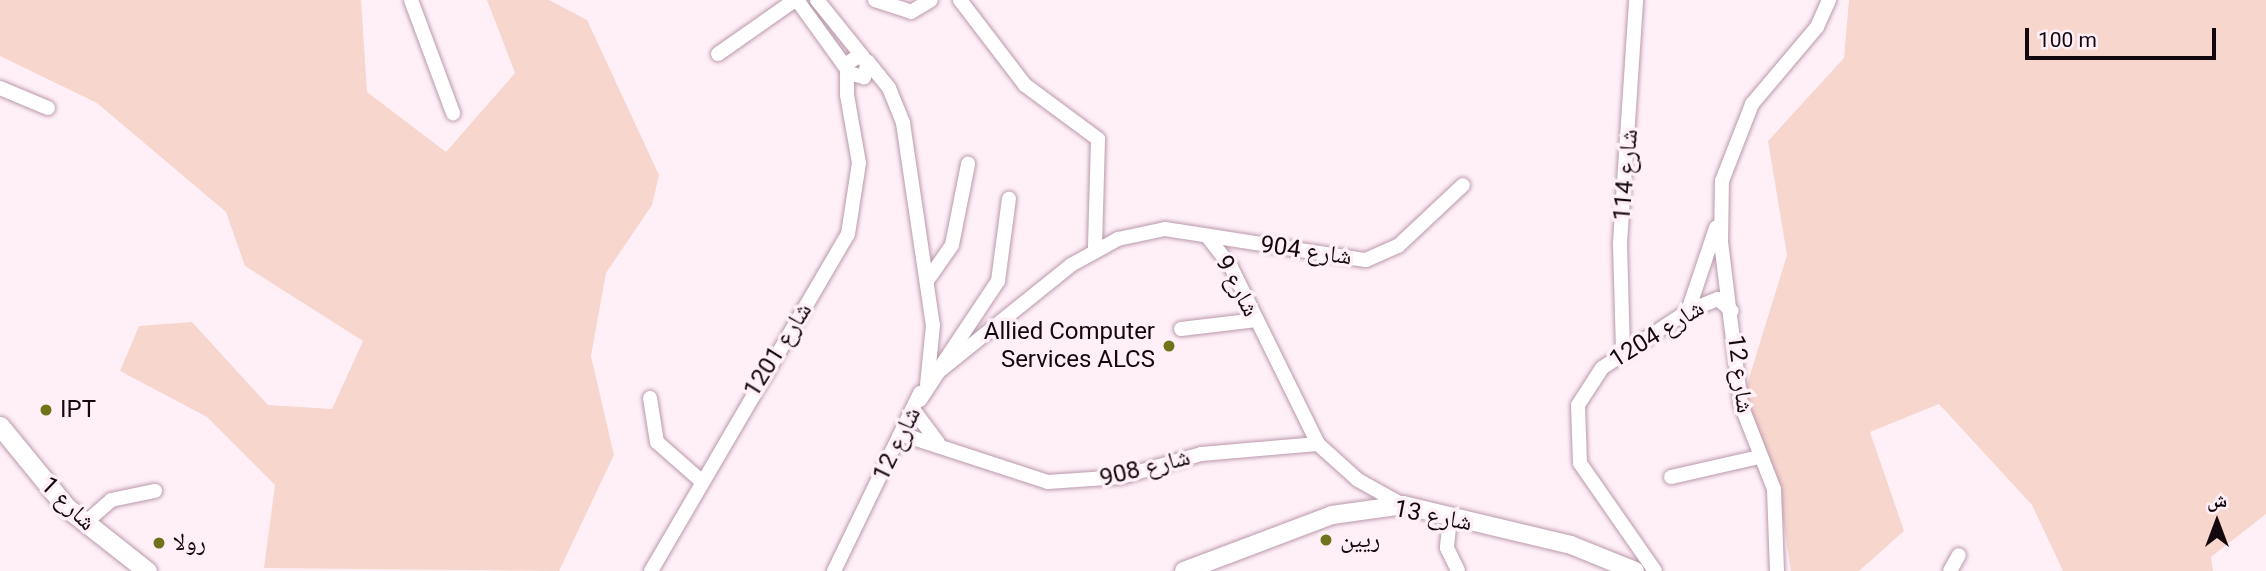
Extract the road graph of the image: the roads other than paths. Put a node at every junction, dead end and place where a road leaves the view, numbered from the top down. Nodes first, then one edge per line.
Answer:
1 (411, 0) edge
2 (796, 0) edge
3 (817, 0) edge
4 (875, 0) edge
5 (931, 0) edge
6 (960, 0) edge
7 (1636, 0) edge
8 (1829, 0) edge
9 (718, 54) dead end
10 (857, 68) junction
11 (0, 88) edge
12 (48, 108) dead end
13 (453, 113) dead end
14 (968, 164) dead end
15 (1463, 186) dead end
16 (1009, 200) dead end
17 (1720, 214) junction
18 (1207, 236) junction
19 (1095, 249) junction
20 (929, 278) junction
21 (1688, 311) junction
22 (1732, 311) junction
23 (1256, 320) junction
24 (1181, 329) dead end
25 (1623, 351) junction
26 (938, 372) junction
27 (650, 398) dead end
28 (920, 400) junction
29 (0, 426) edge
30 (904, 435) junction
31 (938, 442) junction
32 (1318, 444) junction
33 (1759, 457) junction
34 (1671, 477) dead end
35 (699, 479) junction
36 (155, 491) dead end
37 (1403, 505) junction
38 (1450, 518) junction
39 (85, 523) junction
40 (1959, 555) dead end
41 (147, 571) edge
42 (651, 571) edge
43 (834, 571) edge
44 (1184, 571) edge
45 (1458, 571) edge
46 (1635, 571) edge
47 (1655, 571) edge
48 (1777, 571) edge
49 (1950, 571) edge

1 - 13 street
2 - 9 street
2 - 10 street, شارع 12
3 - 10 street, شارع 12
4 - 5 street
6 - 19 street
7 - 25 street, شارع 114
8 - 17 street, شارع 12
10 - 20 street, شارع 12
10 - 35 street, شارع 1201
11 - 12 street
14 - 20 street
15 - 18 street, شارع 904
16 - 26 street
17 - 21 street, شارع 12
17 - 22 street, شارع 12
18 - 19 street, شارع 9
18 - 23 street, شارع 9
19 - 26 street, شارع 9
20 - 28 street, شارع 12
21 - 22 street, شارع 1204
21 - 25 street, شارع 1204
22 - 33 street, شارع 12
23 - 24 street
23 - 32 street, شارع 9
25 - 47 street, شارع 1204
26 - 28 street, شارع 9
27 - 35 street
28 - 30 street, شارع 12
28 - 31 street, شارع 908
29 - 39 main road, شارع 1
30 - 31 street, شارع 908
30 - 43 street, شارع 12
31 - 32 street, شارع 908
32 - 37 street, شارع 9
33 - 34 street
33 - 48 street, شارع 12
35 - 42 street, شارع 1201
36 - 39 street
37 - 38 street, شارع 13
37 - 44 street, شارع 13
38 - 45 street
38 - 46 street, شارع 13
39 - 41 main road, شارع 1
40 - 49 street

